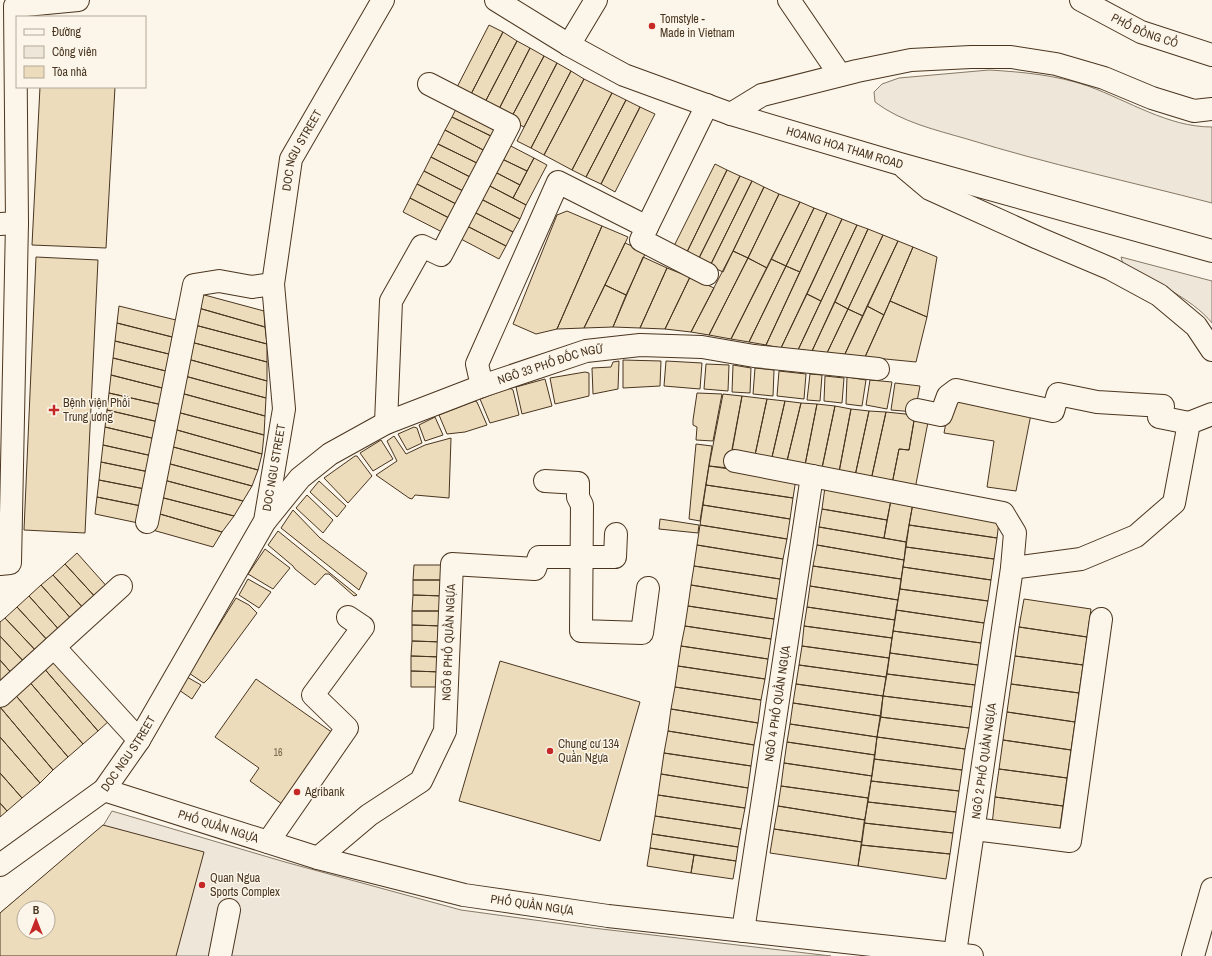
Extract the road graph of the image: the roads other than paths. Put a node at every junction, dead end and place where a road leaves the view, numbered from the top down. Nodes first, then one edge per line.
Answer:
1 (78, 0) edge
2 (383, 0) edge
3 (496, 0) edge
4 (596, 0) edge
5 (790, 0) edge
6 (1081, 0) edge
7 (15, 3) edge
8 (568, 45) junction
9 (1212, 55) edge
10 (840, 75) junction
11 (429, 84) dead end
12 (707, 105) junction
13 (1212, 109) edge
14 (731, 114) junction
15 (900, 164) junction
16 (9, 223) edge
17 (647, 227) junction
18 (1212, 251) edge
19 (707, 274) dead end
20 (273, 284) junction
21 (1212, 350) edge
22 (878, 369) dead end
23 (482, 386) junction
24 (917, 410) dead end
25 (1212, 414) edge
26 (386, 423) junction
27 (1189, 423) junction
28 (735, 461) dead end
29 (812, 476) junction
30 (545, 481) dead end
31 (265, 521) junction
32 (147, 522) dead end
33 (616, 534) dead end
34 (581, 557) junction
35 (0, 564) edge
36 (1012, 568) junction
37 (121, 586) dead end
38 (648, 588) dead end
39 (348, 616) dead end
40 (1100, 619) dead end
41 (54, 647) junction
42 (0, 696) edge
43 (139, 740) junction
44 (104, 790) junction
45 (974, 829) junction
46 (268, 842) junction
47 (318, 858) junction
48 (0, 864) edge
49 (1212, 889) edge
50 (229, 910) dead end
51 (743, 931) junction
52 (964, 955) edge
53 (220, 956) edge
54 (1192, 956) edge

1 - 7 street
2 - 20 street, DOC NGU STREET
3 - 8 street, HOANG HOA THAM ROAD
4 - 8 street
5 - 10 street
6 - 9 street, PHỐ ĐỒNG CỔ
7 - 16 street
8 - 12 street, HOANG HOA THAM ROAD
10 - 13 street
10 - 14 street
11 - 26 street
12 - 14 street, HOANG HOA THAM ROAD
12 - 17 street
14 - 15 street, HOANG HOA THAM ROAD
15 - 18 street, HOANG HOA THAM ROAD
15 - 21 street
16 - 35 street
17 - 19 street
17 - 23 street
20 - 31 street, DOC NGU STREET
20 - 32 street
22 - 23 street, NGÕ 33 PHỐ ĐỐC NGỮ
23 - 26 street, NGÕ 33 PHỐ ĐỐC NGỮ
24 - 27 street
25 - 27 street
26 - 31 street, NGÕ 33 PHỐ ĐỐC NGỮ
27 - 36 street
28 - 29 street
29 - 36 street, NGÕ 2 PHỐ QUẦN NGỰA
29 - 51 street, NGÕ 4 PHỐ QUẦN NGỰA
30 - 34 street
31 - 43 street, DOC NGU STREET
33 - 34 street, NGÕ 6 PHỐ QUẦN NGỰA
34 - 38 street
34 - 47 street, NGÕ 6 PHỐ QUẦN NGỰA
36 - 45 street, NGÕ 2 PHỐ QUẦN NGỰA
37 - 41 street
39 - 46 street
40 - 45 street
41 - 42 street
41 - 43 street
43 - 44 street, DOC NGU STREET
44 - 46 street, PHỐ QUẦN NGỰA
44 - 48 street, DOC NGU STREET
45 - 52 street, NGÕ 2 PHỐ QUẦN NGỰA
46 - 47 street, PHỐ QUẦN NGỰA
47 - 51 street, PHỐ QUẦN NGỰA
49 - 54 street
50 - 53 street
51 - 52 street, PHỐ QUẦN NGỰA

